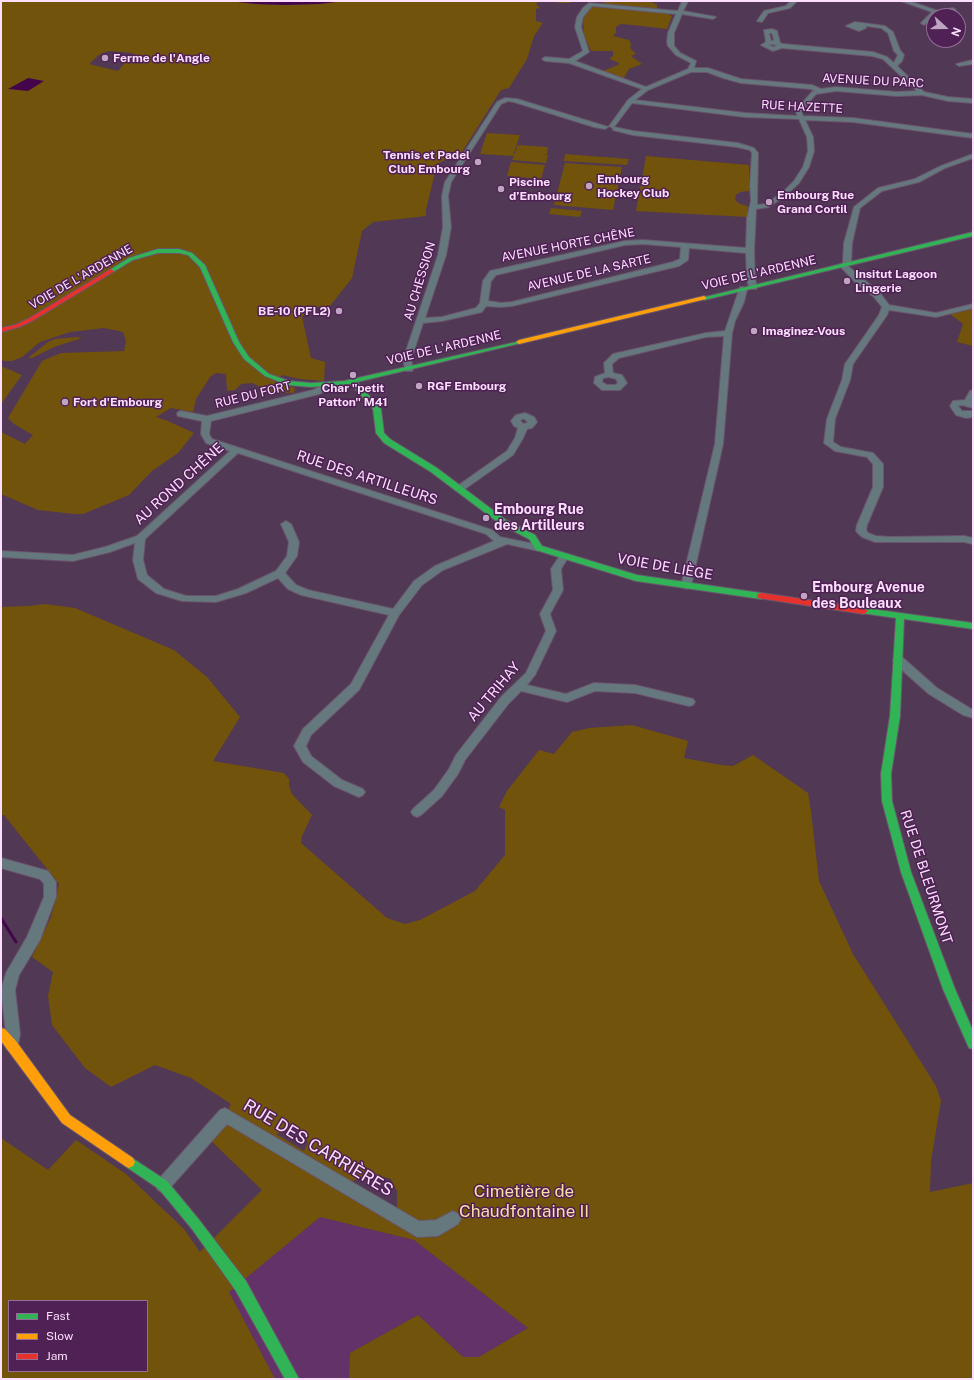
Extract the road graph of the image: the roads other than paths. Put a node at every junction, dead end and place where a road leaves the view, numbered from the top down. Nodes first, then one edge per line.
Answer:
1 (685, 1) edge
2 (794, 1) edge
3 (904, 1) edge
4 (593, 3) edge
5 (926, 9) edge
6 (680, 13) junction
7 (713, 17) dead end
8 (760, 21) dead end
9 (926, 21) edge
10 (924, 23) dead end
11 (862, 25) dead end
12 (780, 44) junction
13 (891, 49) junction
14 (873, 54) junction
15 (545, 59) dead end
16 (570, 61) junction
17 (973, 62) edge
18 (959, 64) dead end
19 (894, 66) junction
20 (690, 70) junction
21 (646, 89) junction
22 (820, 90) junction
23 (922, 92) junction
24 (630, 101) junction
25 (973, 101) edge
26 (803, 119) junction
27 (611, 128) junction
28 (973, 136) edge
29 (973, 156) edge
30 (754, 206) junction
31 (973, 234) edge
32 (685, 246) junction
33 (750, 251) junction
34 (845, 265) junction
35 (753, 286) junction
36 (743, 289) junction
37 (484, 302) junction
38 (973, 306) edge
39 (886, 307) junction
40 (420, 321) junction
41 (1, 330) edge
42 (728, 333) junction
43 (409, 369) junction
44 (609, 374) dead end
45 (353, 382) junction
46 (329, 385) junction
47 (973, 393) edge
48 (971, 403) edge
49 (181, 414) dead end
50 (973, 414) edge
51 (207, 419) junction
52 (523, 427) dead end
53 (236, 450) junction
54 (458, 489) junction
55 (286, 524) dead end
56 (140, 538) junction
57 (506, 541) junction
58 (973, 541) edge
59 (538, 548) junction
60 (1, 554) edge
61 (564, 556) junction
62 (280, 573) junction
63 (686, 586) junction
64 (394, 613) junction
65 (900, 616) junction
66 (973, 626) edge
67 (898, 660) junction
68 (520, 687) junction
69 (689, 702) dead end
70 (973, 714) edge
71 (359, 792) dead end
72 (417, 812) dead end
73 (1, 863) edge
74 (1, 1034) edge
75 (973, 1044) edge
76 (12, 1045) junction
77 (163, 1185) junction
78 (453, 1219) dead end
79 (292, 1379) edge

1 - 6 street
2 - 8 street
3 - 5 street
4 - 6 street
4 - 16 street
6 - 7 street
6 - 20 street
9 - 10 street
11 - 13 street
12 - 12 street
12 - 14 street
13 - 14 street
13 - 19 street
14 - 19 street
15 - 16 street
16 - 21 street
17 - 18 street
19 - 23 street
20 - 21 street
20 - 22 street, AVENUE DU PARC
21 - 24 street
22 - 23 street, AVENUE DU PARC
22 - 26 street
23 - 25 street, AVENUE DU PARC
24 - 26 street, RUE HAZETTE
24 - 27 street
26 - 28 street, RUE HAZETTE
26 - 30 street
27 - 30 street
27 - 40 street, AU CHESSION
29 - 34 street
30 - 33 street
31 - 34 main road, VOIE DE L'ARDENNE
32 - 33 street, AVENUE HORTE CHÊNE
32 - 37 street, AVENUE DE LA SARTE
32 - 37 street, AVENUE HORTE CHÊNE
33 - 35 street
34 - 35 main road, VOIE DE L'ARDENNE
34 - 39 street
35 - 36 main road, VOIE DE L'ARDENNE
36 - 42 street
36 - 43 main road, VOIE DE L'ARDENNE
37 - 40 street
38 - 39 street
39 - 58 street
40 - 43 street, AU CHESSION
41 - 46 main road, VOIE DE L'ARDENNE
42 - 44 street
42 - 63 street
43 - 45 main road, VOIE DE L'ARDENNE
45 - 46 main road, VOIE DE L'ARDENNE
45 - 54 main road
46 - 51 street, RUE DU FORT
47 - 48 street
48 - 50 street
49 - 51 street, RUE DU FORT
51 - 53 street, RUE DES ARTILLEURS
52 - 54 street
53 - 56 street, AU ROND CHÊNE
53 - 57 street, RUE DES ARTILLEURS
54 - 59 main road
55 - 62 street, AU ROND CHÊNE
56 - 60 street, AU ROND CHÊNE
56 - 62 street, AU ROND CHÊNE
57 - 59 street, RUE DES ARTILLEURS
57 - 64 street
59 - 61 main road, VOIE DE LIÈGE
61 - 63 main road, VOIE DE LIÈGE
61 - 68 street, AU TRIHAY
62 - 64 street
63 - 65 main road, VOIE DE LIÈGE
64 - 71 street
65 - 66 main road, VOIE DE LIÈGE
65 - 67 main road, RUE DE BLEURMONT
67 - 70 street
67 - 75 main road, RUE DE BLEURMONT
68 - 69 street
68 - 72 street, AU TRIHAY
73 - 76 street
74 - 76 main road
76 - 77 main road
77 - 78 street, RUE DES CARRIÈRES
77 - 79 main road

